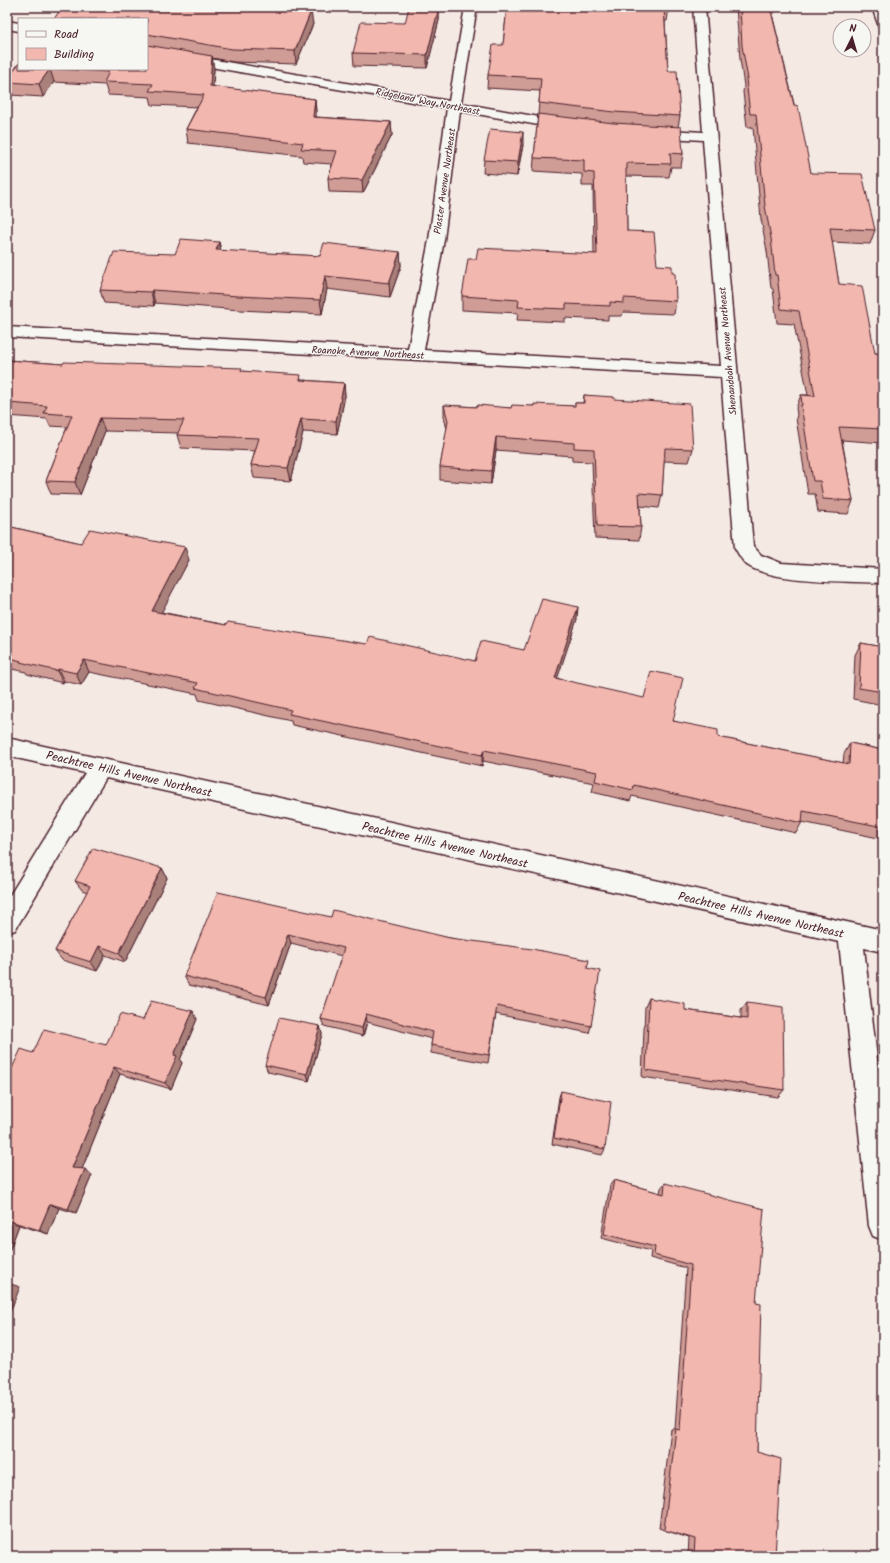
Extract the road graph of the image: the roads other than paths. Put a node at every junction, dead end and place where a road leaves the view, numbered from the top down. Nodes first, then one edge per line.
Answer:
1 (471, 7) edge
2 (699, 7) edge
3 (878, 7) edge
4 (883, 24) edge
5 (7, 25) edge
6 (18, 27) edge
7 (148, 52) edge
8 (454, 106) junction
9 (583, 128) edge
10 (642, 133) edge
11 (710, 136) junction
12 (7, 332) edge
13 (415, 355) junction
14 (729, 372) junction
15 (883, 576) edge
16 (7, 747) edge
17 (101, 768) junction
18 (7, 922) edge
19 (850, 934) junction
20 (883, 941) edge
21 (883, 1226) edge

1 - 8 street, Plaster Avenue Northeast
2 - 11 street, Shenandoah Avenue Northeast
3 - 4 street
5 - 6 street
7 - 8 street, Ridgeland Way Northeast
8 - 9 street, Ridgeland Way Northeast
8 - 13 street, Plaster Avenue Northeast
10 - 11 street
11 - 14 street, Shenandoah Avenue Northeast
12 - 13 street, Roanoke Avenue Northeast
13 - 14 street, Roanoke Avenue Northeast
14 - 15 street, Shenandoah Avenue Northeast
16 - 17 street, Peachtree Hills Avenue Northeast
17 - 18 street
17 - 19 street, Peachtree Hills Avenue Northeast
19 - 20 street, Peachtree Hills Avenue Northeast
19 - 21 street

